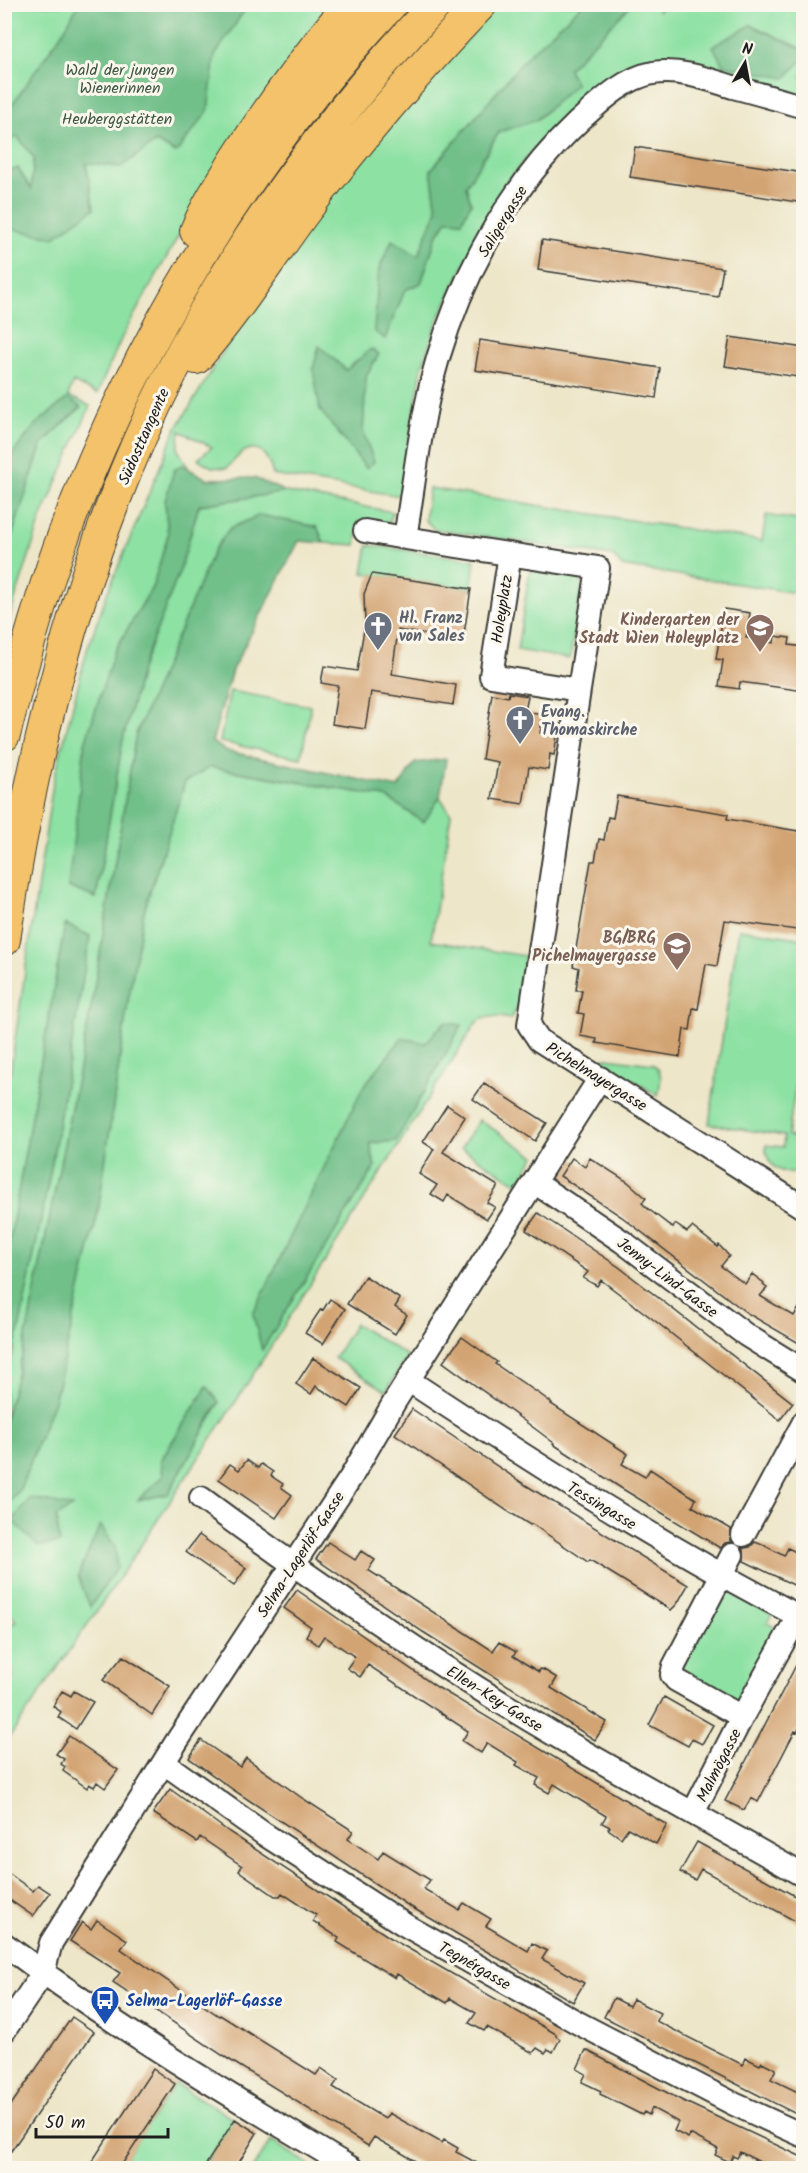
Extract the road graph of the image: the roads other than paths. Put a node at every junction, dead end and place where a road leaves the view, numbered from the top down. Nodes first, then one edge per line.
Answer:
1 (350, 4) edge
2 (391, 4) edge
3 (435, 4) edge
4 (481, 4) edge
5 (804, 107) edge
6 (150, 342) junction
7 (156, 404) junction
8 (364, 531) dead end
9 (405, 538) junction
10 (510, 554) junction
11 (579, 690) junction
12 (4, 735) edge
13 (4, 940) edge
14 (600, 1078) junction
15 (534, 1182) junction
16 (804, 1208) edge
17 (804, 1371) edge
18 (408, 1380) junction
19 (804, 1422) edge
20 (201, 1498) dead end
21 (293, 1566) junction
22 (721, 1576) junction
23 (801, 1618) edge
24 (742, 1718) junction
25 (164, 1762) junction
26 (693, 1813) junction
27 (804, 1876) edge
28 (4, 1944) edge
29 (43, 1973) junction
30 (4, 2031) edge
31 (804, 2136) edge
32 (351, 2169) edge

1 - 6 highway
2 - 6 highway, Südosttangente
3 - 7 highway, Südosttangente
4 - 7 highway
5 - 9 street, Saligergasse
6 - 12 highway, Südosttangente
7 - 13 highway, Südosttangente
8 - 9 street
9 - 10 street
10 - 11 street, Holeyplatz
10 - 11 street, Holeyplatz
11 - 14 street, Pichelmayergasse
14 - 15 street, Selma-Lagerlöf-Gasse
14 - 16 street, Pichelmayergasse
15 - 17 street, Jenny-Lind-Gasse
15 - 18 street, Selma-Lagerlöf-Gasse
18 - 21 street, Selma-Lagerlöf-Gasse
18 - 22 street, Tessingasse
19 - 22 street
20 - 21 street, Ellen-Key-Gasse
21 - 25 street, Selma-Lagerlöf-Gasse
21 - 26 street, Ellen-Key-Gasse
22 - 23 street, Tessingasse
22 - 24 street
23 - 24 street, Malmögasse
24 - 26 street, Malmögasse
25 - 29 street, Selma-Lagerlöf-Gasse
25 - 31 street, Tegnérgasse
26 - 27 street, Ellen-Key-Gasse
28 - 29 street
29 - 30 street, Selma-Lagerlöf-Gasse
29 - 32 street

